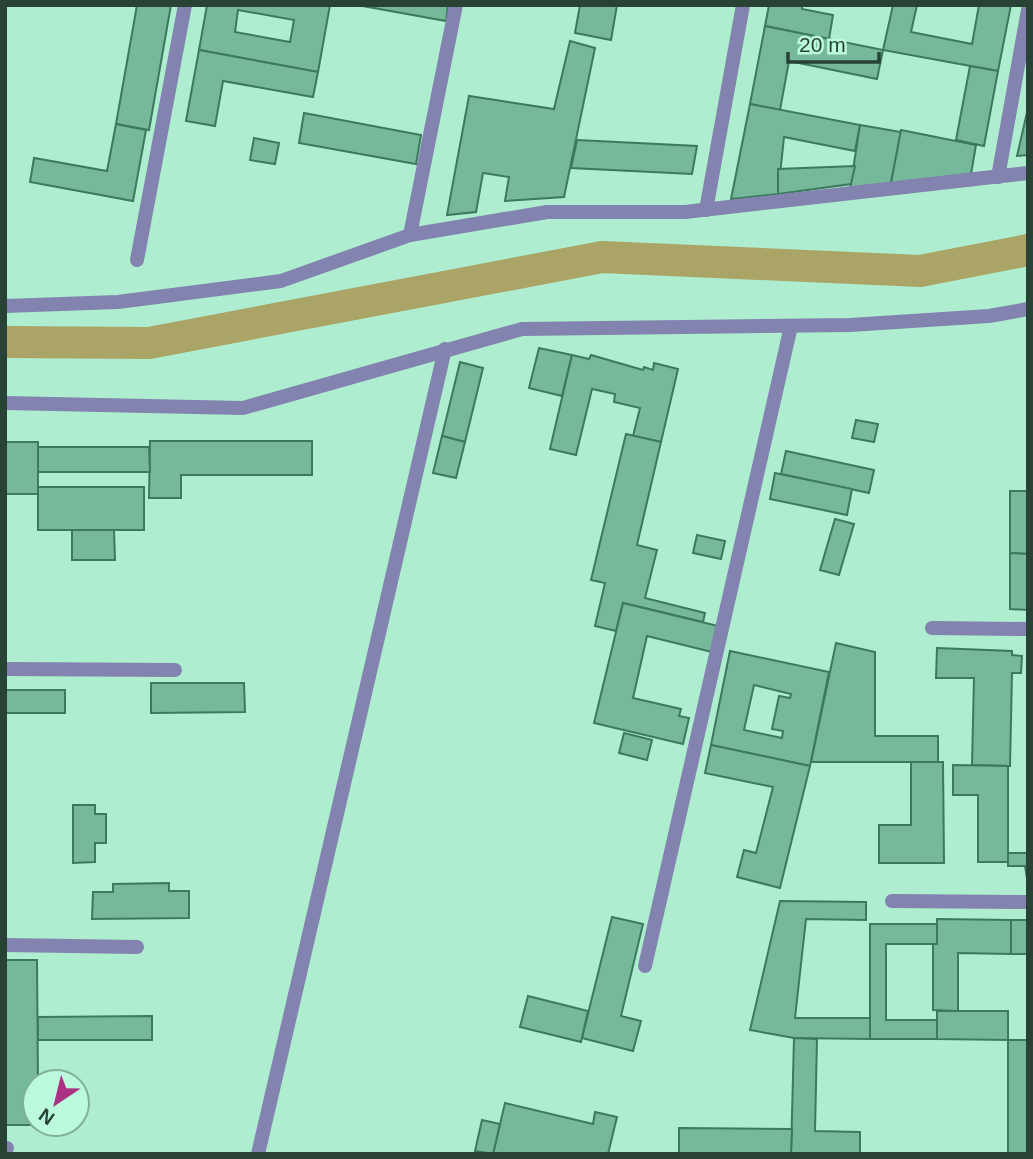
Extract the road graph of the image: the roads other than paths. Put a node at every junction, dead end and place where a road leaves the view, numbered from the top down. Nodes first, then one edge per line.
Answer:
1 (185, 5) edge
2 (456, 5) edge
3 (743, 5) edge
4 (1028, 9) edge
5 (1028, 173) edge
6 (998, 177) junction
7 (706, 210) junction
8 (410, 235) junction
9 (137, 260) dead end
10 (5, 306) edge
11 (1028, 309) edge
12 (791, 326) junction
13 (445, 349) junction
14 (5, 403) edge
15 (932, 628) dead end
16 (1028, 629) edge
17 (5, 669) edge
18 (175, 670) dead end
19 (892, 901) dead end
20 (1028, 902) edge
21 (5, 945) edge
22 (137, 947) dead end
23 (645, 966) dead end
24 (258, 1154) edge

1 - 9 street
2 - 8 street
3 - 7 street
4 - 6 street
5 - 6 street
6 - 7 street
7 - 8 street
8 - 10 street
11 - 12 street
12 - 13 street
12 - 23 street
13 - 14 street
13 - 24 street
15 - 16 street
17 - 18 street
19 - 20 street
21 - 22 street

